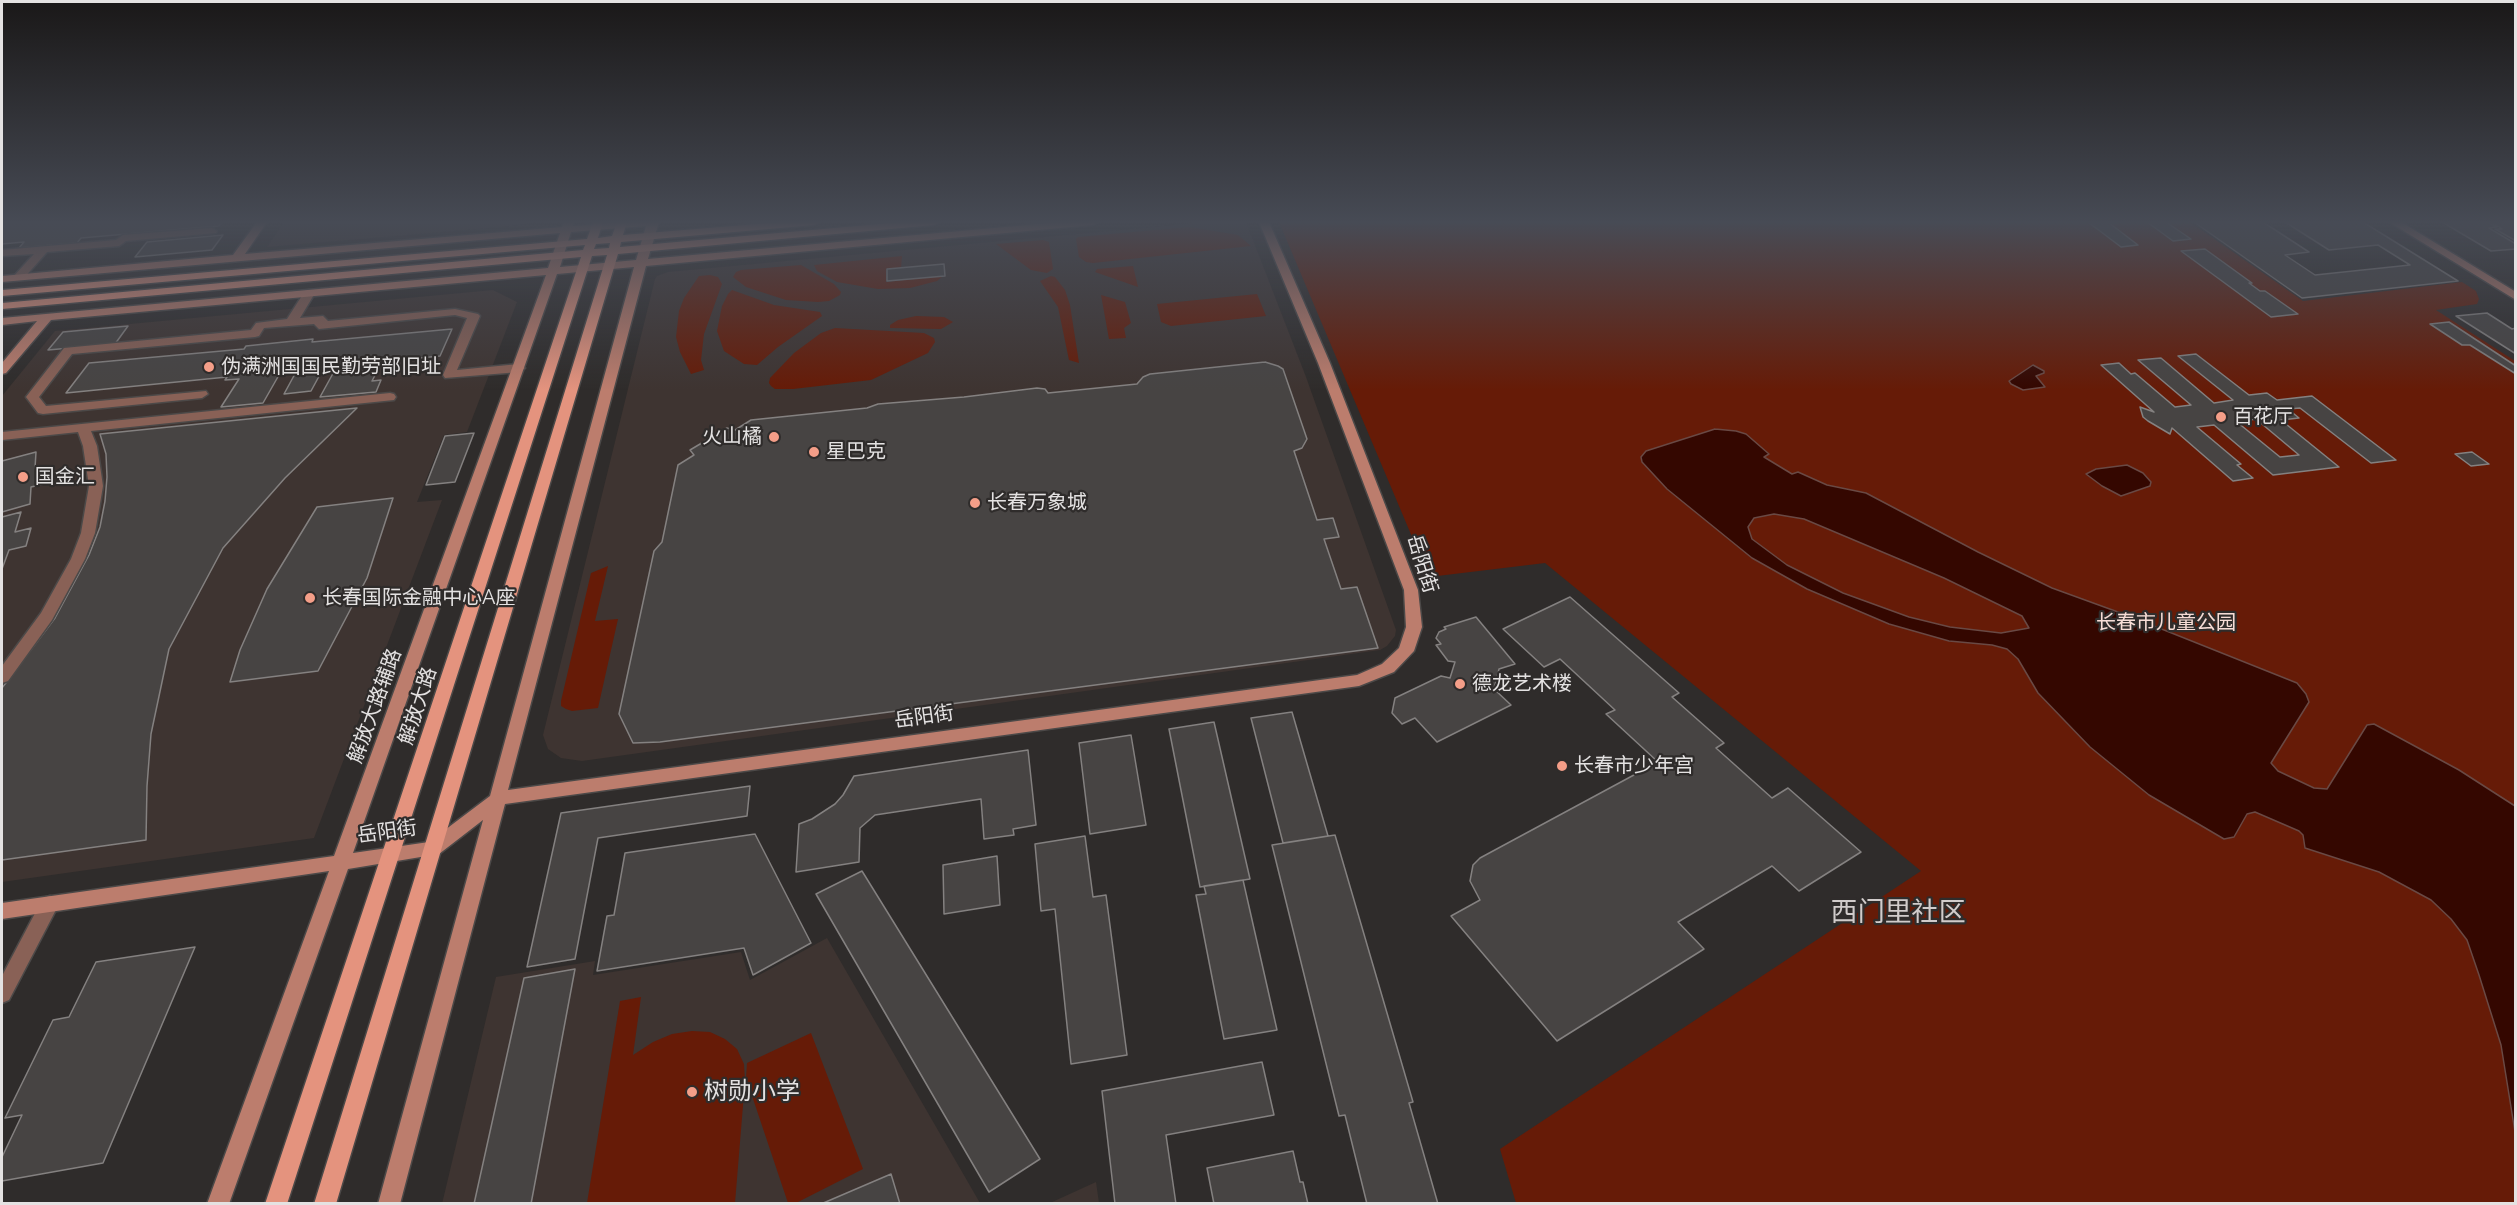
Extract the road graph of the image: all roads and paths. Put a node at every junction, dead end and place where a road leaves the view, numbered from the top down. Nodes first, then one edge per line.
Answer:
1 (170, 278) edge
2 (252, 278) edge
3 (385, 278) edge
4 (549, 278) edge
5 (579, 278) edge
6 (605, 278) edge
7 (637, 278) edge
8 (1288, 278) edge
9 (2485, 278) edge
10 (2, 293) edge
11 (309, 293) junction
12 (2516, 297) edge
13 (2, 306) edge
14 (47, 317) junction
15 (2, 321) edge
16 (291, 322) junction
17 (519, 368) junction
18 (2, 370) edge
19 (202, 394) dead end
20 (390, 397) dead end
21 (83, 428) junction
22 (2, 436) edge
23 (2, 677) edge
24 (499, 798) junction
25 (433, 849) junction
26 (391, 854) junction
27 (341, 862) junction
28 (50, 904) junction
29 (2, 911) edge
30 (2, 994) edge
31 (218, 1203) edge
32 (276, 1203) edge
33 (325, 1203) edge
34 (389, 1203) edge

1 - 10 main road
2 - 13 main road
3 - 11 street
4 - 17 street, 解放大路辅路
5 - 26 main road, 解放大路
6 - 25 main road
7 - 24 street
8 - 24 street, 岳阳街
9 - 12 street
11 - 14 street
11 - 16 lane
14 - 15 street
14 - 18 street
16 - 17 lane
16 - 19 lane
17 - 27 street, 解放大路辅路
20 - 21 lane
21 - 22 lane
21 - 23 lane
24 - 25 street, 岳阳街
24 - 34 street
25 - 26 street, 岳阳街
25 - 33 main road
26 - 27 street, 岳阳街
26 - 32 main road, 解放大路
27 - 28 street, 岳阳街
27 - 31 street, 解放大路辅路
28 - 29 street, 岳阳街
28 - 30 lane

